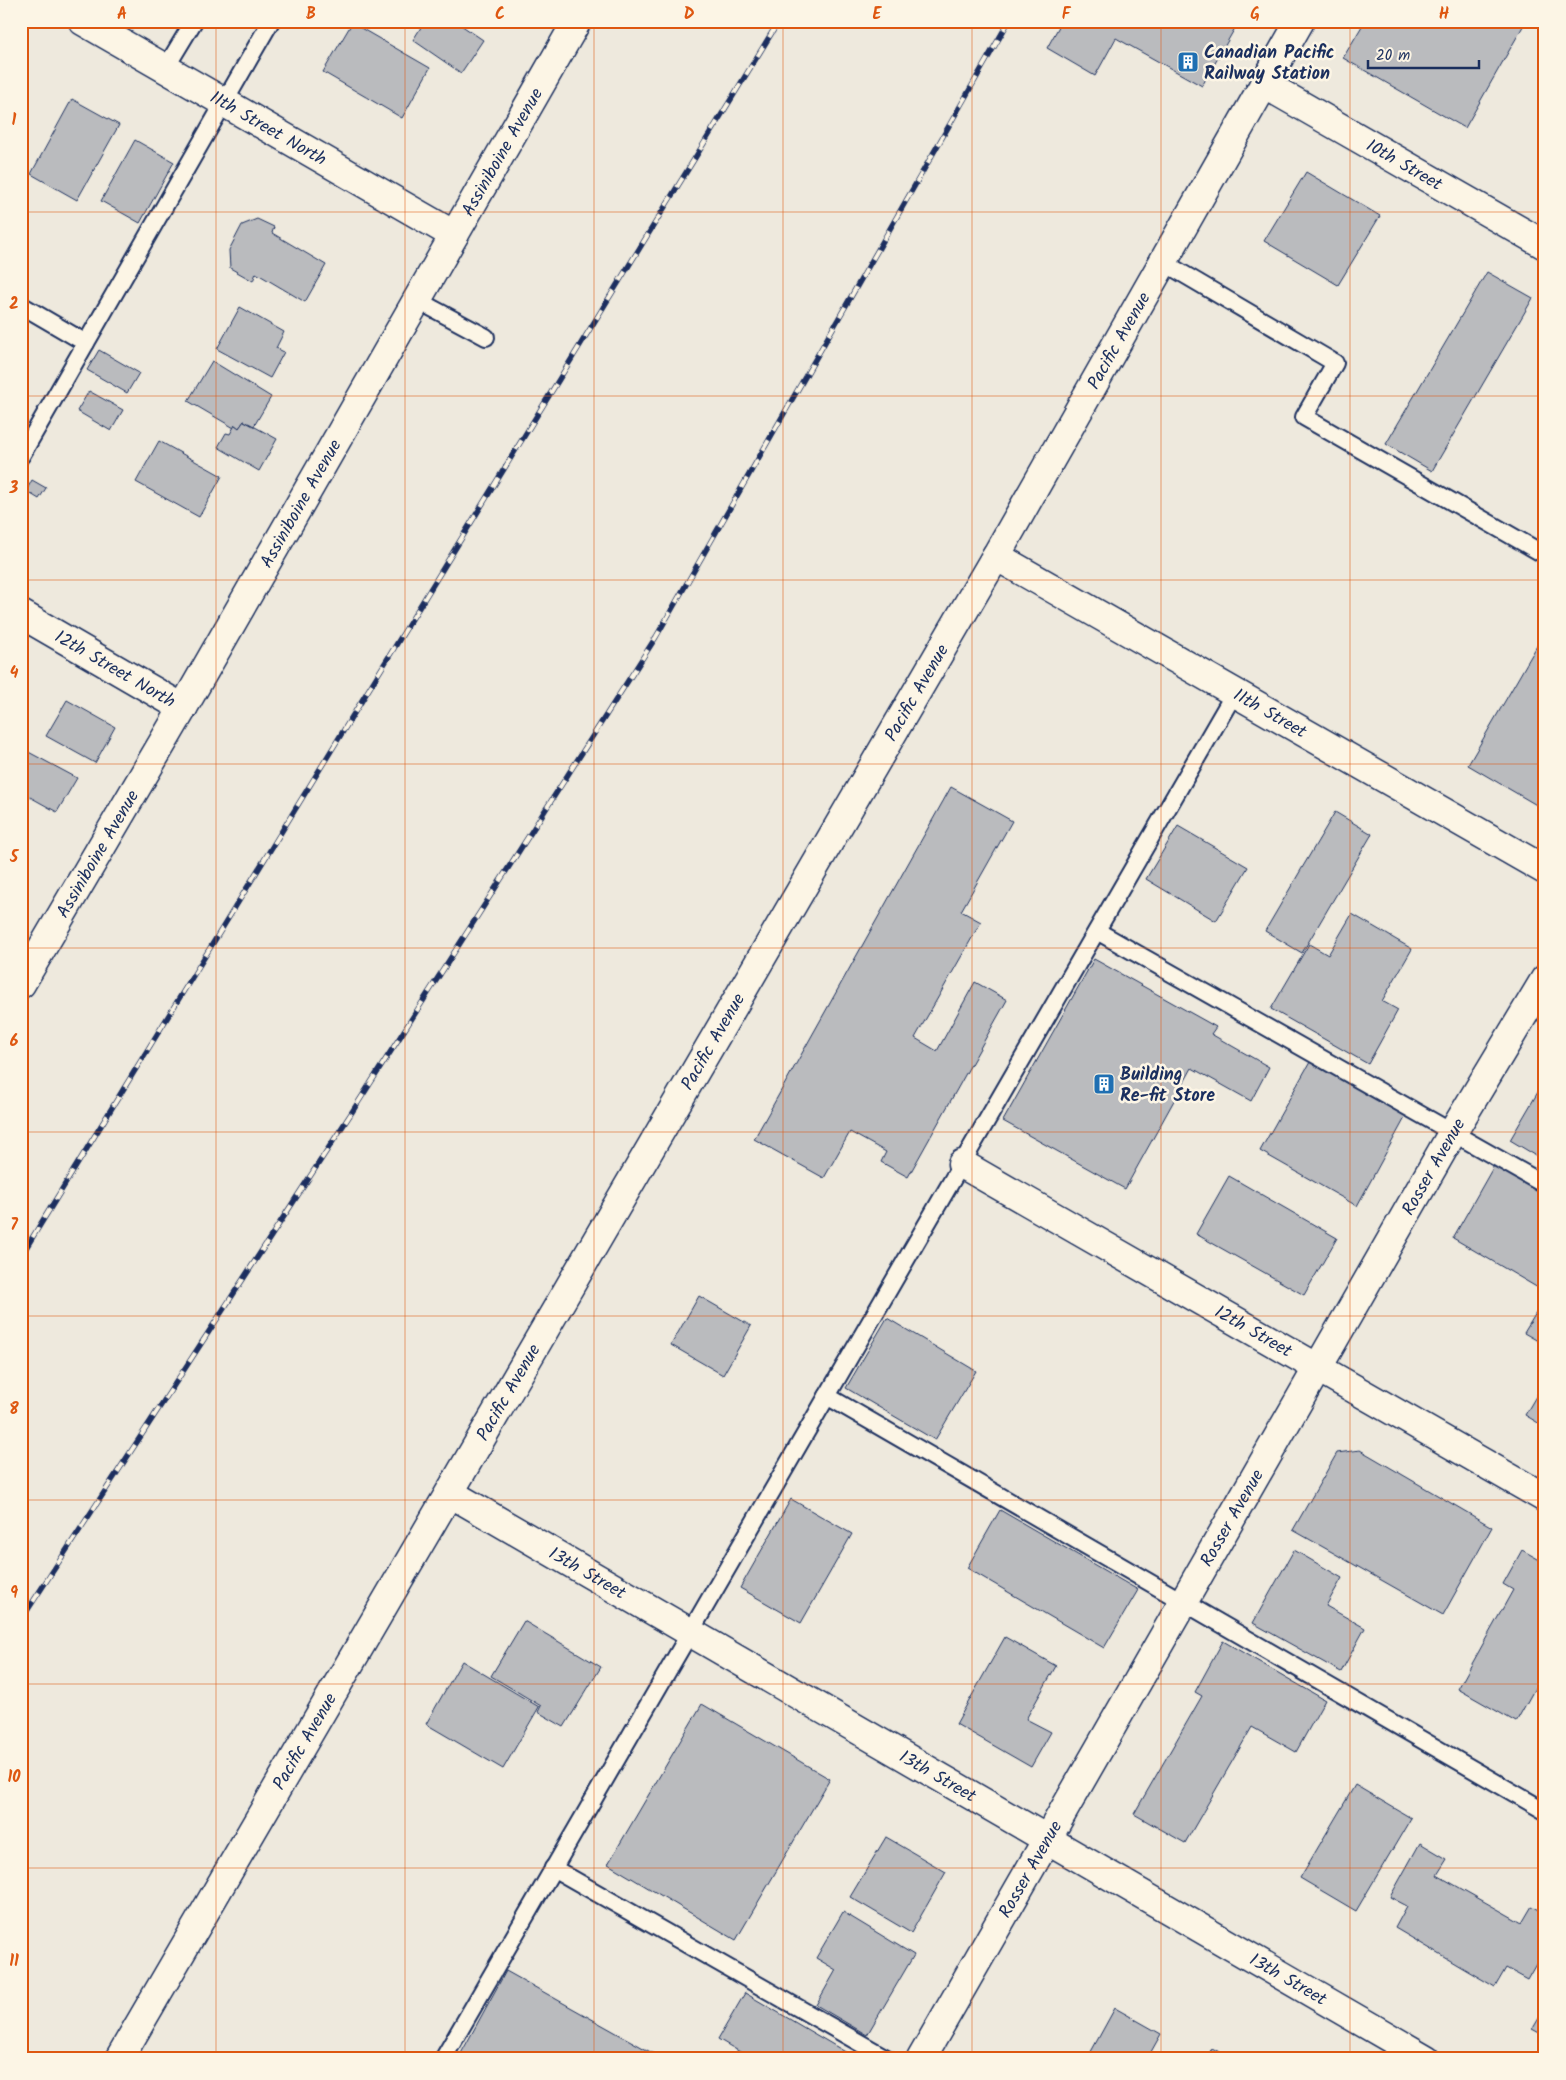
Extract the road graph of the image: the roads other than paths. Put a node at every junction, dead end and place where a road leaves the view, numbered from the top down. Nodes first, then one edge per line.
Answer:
1 (83, 21) edge
2 (194, 21) edge
3 (271, 21) edge
4 (577, 21) edge
5 (1300, 21) edge
6 (166, 69) junction
7 (1264, 84) junction
8 (225, 103) junction
9 (454, 235) junction
10 (1545, 245) edge
11 (1164, 262) junction
12 (417, 300) junction
13 (21, 304) edge
14 (486, 337) dead end
15 (86, 343) junction
16 (21, 456) edge
17 (1545, 555) edge
18 (996, 556) junction
19 (21, 614) edge
20 (1235, 692) junction
21 (183, 708) junction
22 (1545, 870) edge
23 (1097, 931) junction
24 (1545, 979) edge
25 (21, 984) edge
26 (1453, 1132) junction
27 (962, 1164) junction
28 (1545, 1185) edge
29 (1317, 1367) junction
30 (827, 1396) junction
31 (450, 1493) junction
32 (1545, 1498) edge
33 (1182, 1602) junction
34 (689, 1633) junction
35 (1545, 1811) edge
36 (1047, 1840) junction
37 (553, 1868) junction
38 (119, 2059) edge
39 (443, 2059) edge
40 (888, 2059) edge
41 (921, 2059) edge
42 (1426, 2059) edge

1 - 6 street, 11th Street North
2 - 6 lane
3 - 8 lane
4 - 9 street, Assiniboine Avenue
5 - 7 street, Pacific Avenue
6 - 8 street, 11th Street North
7 - 10 street, 10th Street
7 - 11 street, Pacific Avenue
8 - 9 street, 11th Street North
8 - 15 lane
9 - 12 street, Assiniboine Avenue
11 - 17 lane
11 - 18 street, Pacific Avenue
12 - 14 lane
12 - 21 street, Assiniboine Avenue
13 - 15 lane
15 - 16 lane
18 - 20 street, 11th Street
18 - 31 street, Pacific Avenue
19 - 21 street, 12th Street North
20 - 22 street, 11th Street
20 - 23 lane
21 - 25 street, Assiniboine Avenue
23 - 26 lane
23 - 27 lane
24 - 26 street, Rosser Avenue
26 - 28 lane
26 - 29 street, Rosser Avenue
27 - 29 street, 12th Street
27 - 30 lane
29 - 32 street, 12th Street
29 - 33 street, Rosser Avenue
30 - 33 lane
30 - 34 lane
31 - 34 street, 13th Street
31 - 38 street, Pacific Avenue
33 - 35 lane
33 - 36 street, Rosser Avenue
34 - 36 street, 13th Street
34 - 37 lane
36 - 41 street, Rosser Avenue
36 - 42 street, 13th Street
37 - 39 lane
37 - 40 lane

